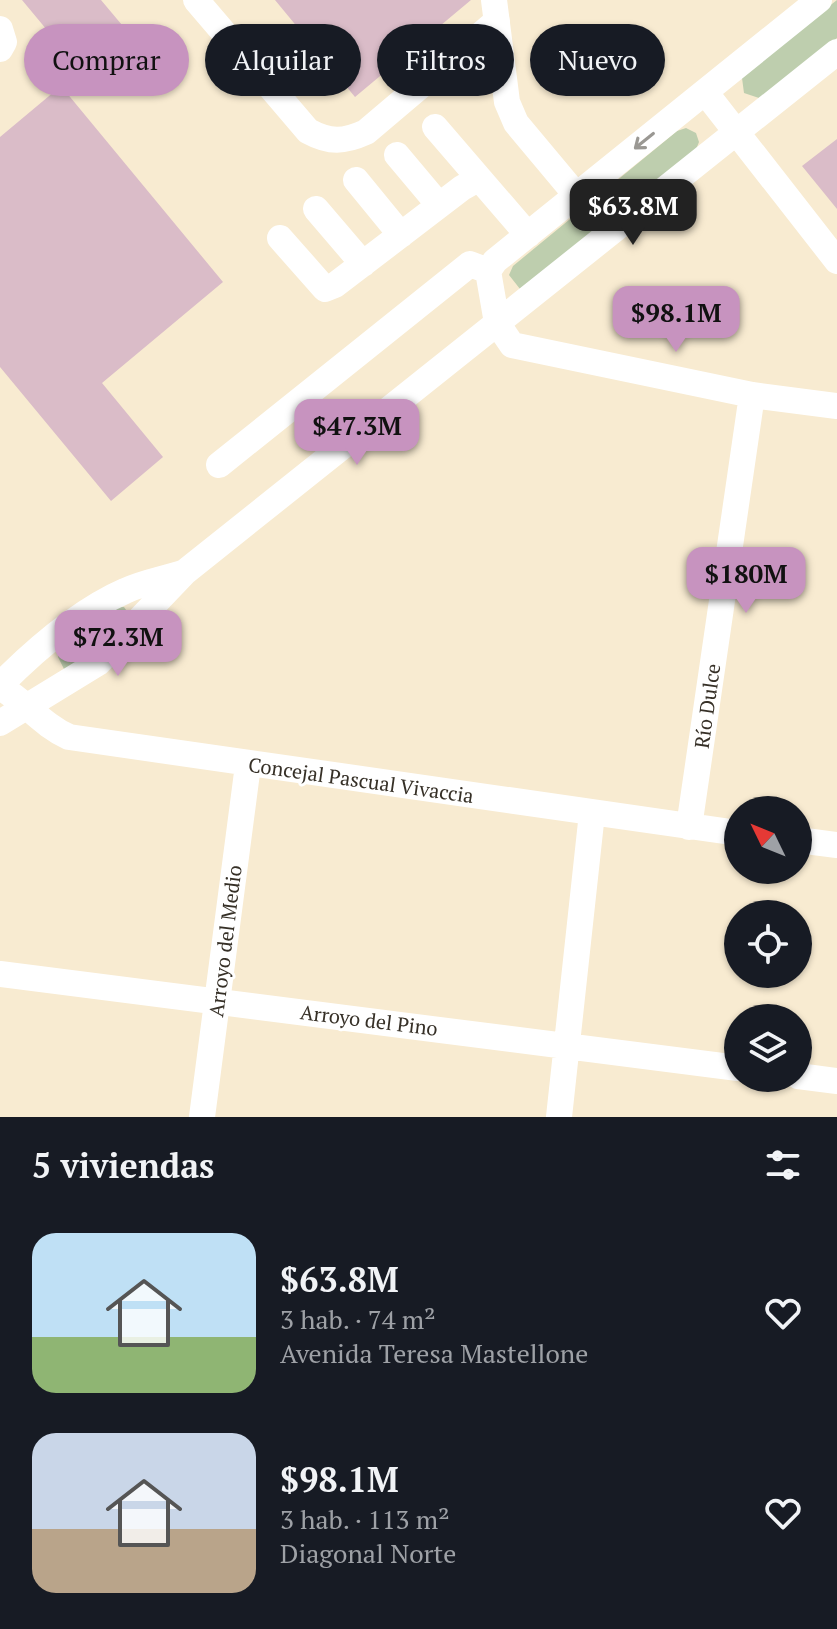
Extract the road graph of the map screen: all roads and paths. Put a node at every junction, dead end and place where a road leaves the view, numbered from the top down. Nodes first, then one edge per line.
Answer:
1 (196, 0) edge
2 (819, 0) edge
3 (496, 11) edge
4 (0, 29) edge
5 (0, 49) edge
6 (837, 52) edge
7 (705, 92) junction
8 (435, 127) dead end
9 (737, 132) junction
10 (397, 155) dead end
11 (478, 179) junction
12 (356, 180) dead end
13 (577, 196) junction
14 (439, 205) junction
15 (316, 209) dead end
16 (401, 235) junction
17 (528, 235) junction
18 (280, 238) dead end
19 (837, 261) edge
20 (363, 264) junction
21 (488, 271) junction
22 (497, 323) junction
23 (752, 395) junction
24 (837, 406) edge
25 (219, 465) dead end
26 (185, 572) junction
27 (0, 686) edge
28 (27, 705) junction
29 (0, 723) edge
30 (248, 765) junction
31 (592, 813) junction
32 (689, 827) junction
33 (724, 831) edge
34 (812, 842) edge
35 (837, 845) edge
36 (0, 974) edge
37 (217, 1001) junction
38 (567, 1044) junction
39 (724, 1066) edge
40 (812, 1078) edge
41 (837, 1081) edge
42 (202, 1117) edge
43 (559, 1117) edge

1 - 3 street
2 - 7 street
3 - 13 street
4 - 5 street
6 - 9 street
7 - 9 street
7 -> 13 street
8 - 11 street
9 - 19 street
9 - 22 street
10 - 14 street
11 - 14 street
11 - 17 street
12 - 16 street
13 - 17 street
14 - 16 street
15 - 20 street
16 - 20 street
17 - 21 street
18 - 20 street
21 - 22 street
21 - 25 street
22 - 23 street
22 - 26 street
23 - 24 street
23 - 32 street, Río Dulce
26 - 27 street
26 - 28 street
27 - 28 street, Concejal Pascual Vivaccia
28 - 29 street
28 - 30 street, Concejal Pascual Vivaccia
30 - 31 street, Concejal Pascual Vivaccia
30 - 37 street, Arroyo del Medio
31 - 32 street, Concejal Pascual Vivaccia
31 - 38 street
32 - 33 street, Concejal Pascual Vivaccia
34 - 35 street
36 - 37 street, Arroyo del Pino
37 - 38 street, Arroyo del Pino
37 - 42 street, Arroyo del Medio
38 - 39 street, Arroyo del Pino
38 - 43 street
40 - 41 street

